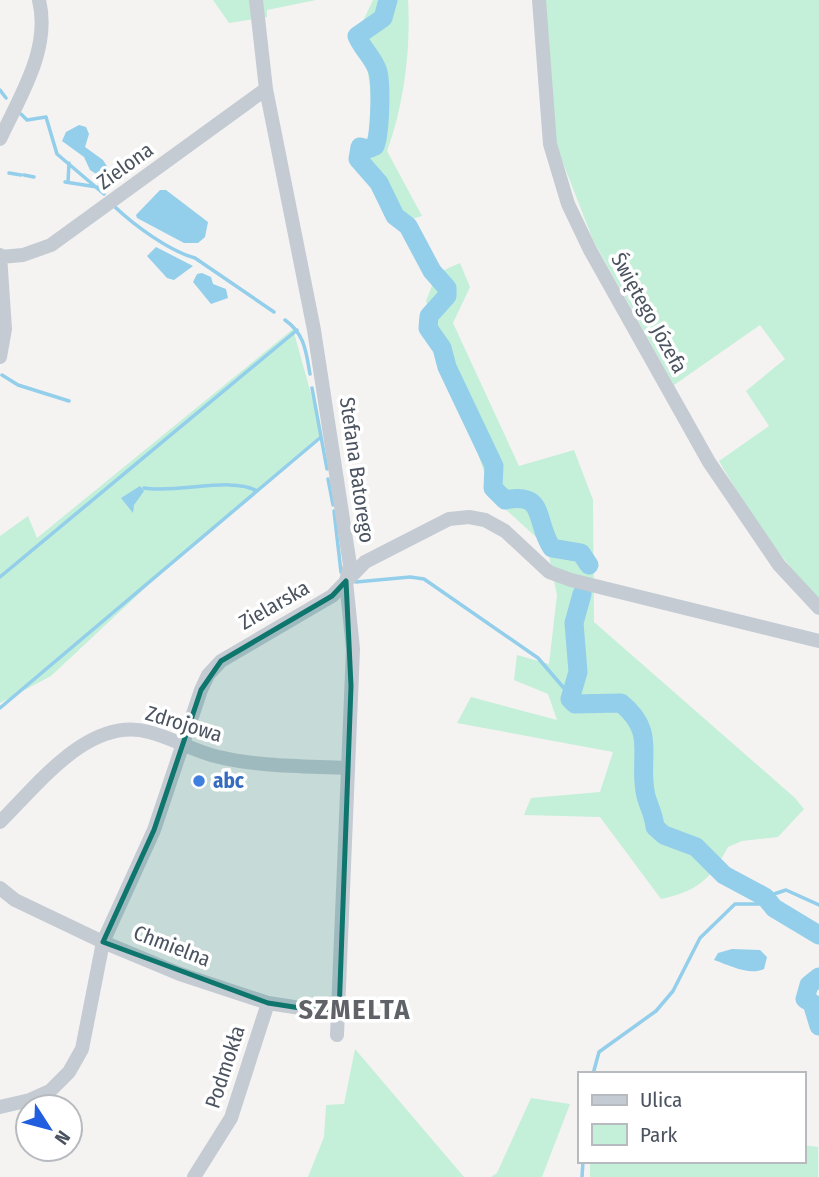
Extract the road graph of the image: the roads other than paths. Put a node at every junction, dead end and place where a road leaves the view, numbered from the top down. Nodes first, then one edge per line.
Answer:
1 (39, 0) edge
2 (256, 0) edge
3 (539, 0) edge
4 (266, 89) junction
5 (0, 139) edge
6 (0, 256) edge
7 (0, 357) edge
8 (346, 581) junction
9 (819, 608) edge
10 (819, 641) edge
11 (184, 745) junction
12 (347, 768) junction
13 (0, 822) edge
14 (0, 888) edge
15 (103, 942) junction
16 (268, 1003) junction
17 (339, 1014) junction
18 (337, 1035) dead end
19 (0, 1107) edge
20 (194, 1177) edge

1 - 5 street
2 - 4 street, Stefana Batorego
3 - 9 street, Świętego Józefa
4 - 6 street, Zielona
4 - 8 street, Stefana Batorego
6 - 7 street
8 - 10 street, Zielarska
8 - 11 street, Zielarska
8 - 12 street, Stefana Batorego
11 - 12 street, Zdrojowa
11 - 13 street, Zdrojowa
11 - 15 street, Zielarska
12 - 17 street, Stefana Batorego
14 - 15 street, Chmielna
15 - 16 street, Chmielna
15 - 19 street, Zielarska
16 - 17 street, Chmielna
16 - 20 street, Podmokła
17 - 18 street, Stefana Batorego

